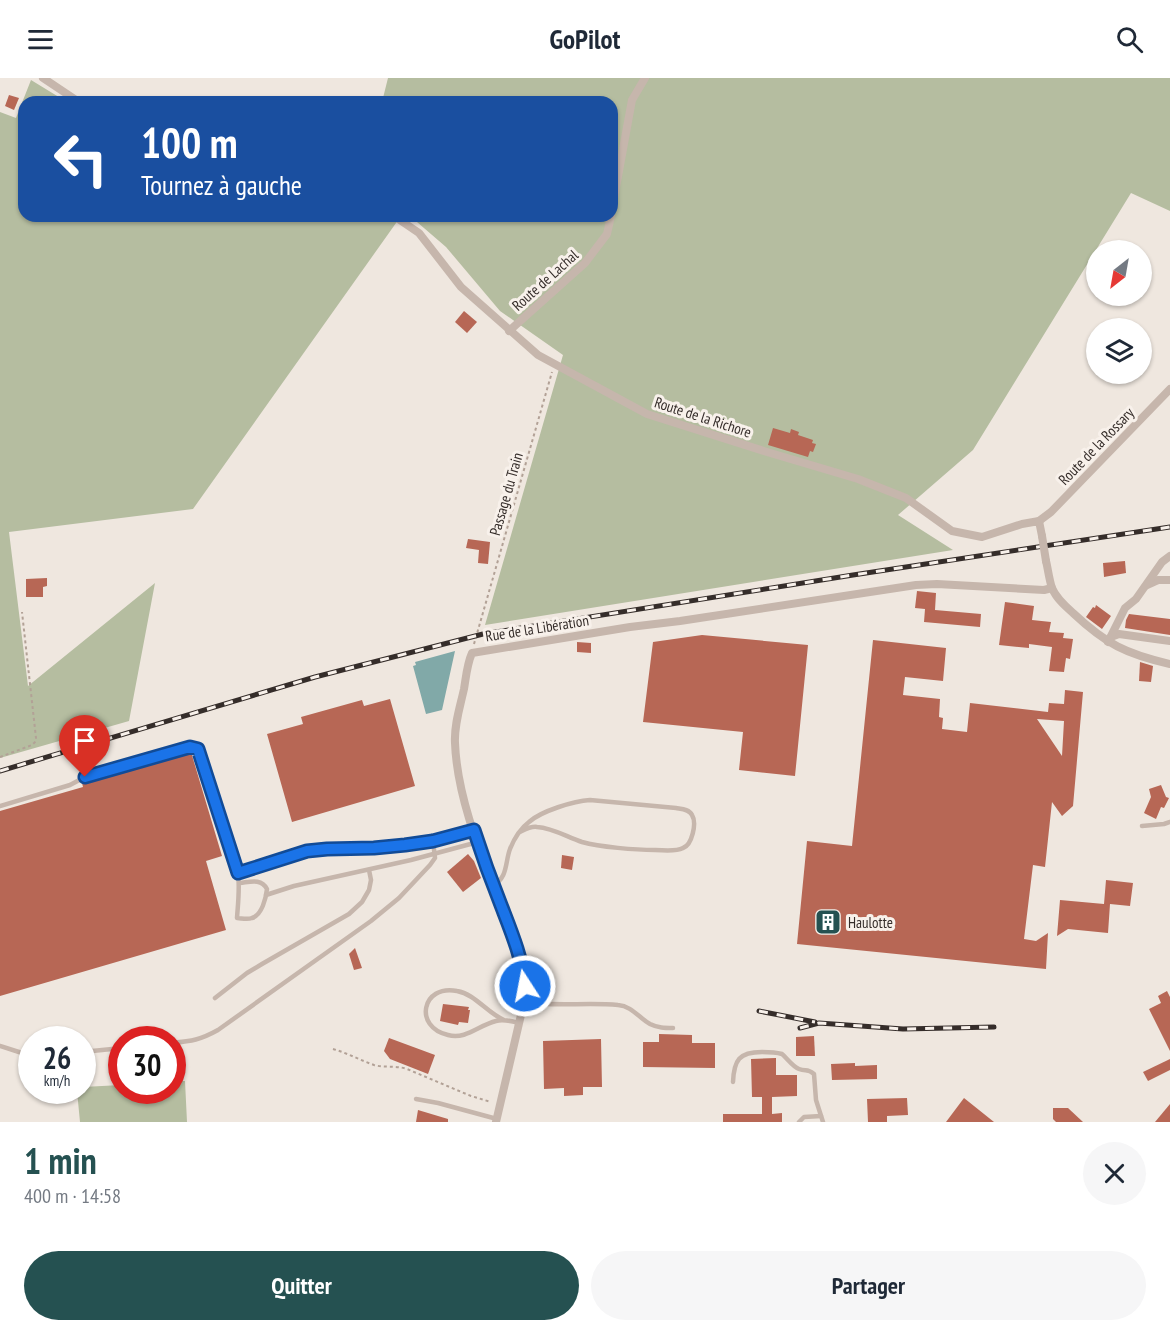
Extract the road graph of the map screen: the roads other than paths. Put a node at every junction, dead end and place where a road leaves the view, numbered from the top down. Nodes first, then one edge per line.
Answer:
1 (43, 78) edge
2 (645, 78) edge
3 (71, 96) edge
4 (618, 176) edge
5 (403, 222) edge
6 (609, 222) edge
7 (509, 331) junction
8 (1170, 389) edge
9 (1040, 521) junction
10 (1170, 556) edge
11 (1170, 579) edge
12 (1147, 585) junction
13 (1052, 588) junction
14 (1109, 640) junction
15 (1170, 641) edge
16 (1170, 664) edge
17 (0, 806) edge
18 (1170, 822) edge
19 (1142, 826) dead end
20 (474, 830) junction
21 (520, 832) junction
22 (433, 841) junction
23 (478, 842) junction
24 (435, 854) junction
25 (369, 870) junction
26 (238, 873) junction
27 (240, 883) junction
28 (493, 885) junction
29 (266, 895) junction
30 (215, 998) dead end
31 (524, 1002) junction
32 (504, 1020) junction
33 (519, 1023) junction
34 (673, 1028) dead end
35 (186, 1042) edge
36 (0, 1046) edge
37 (18, 1052) edge
38 (733, 1083) dead end
39 (416, 1099) dead end
40 (821, 1116) junction
41 (496, 1121) edge
42 (799, 1122) edge
43 (823, 1122) edge

1 - 3 street
2 - 4 street
5 - 7 street, Route de la Richore
6 - 7 street, Route de Lachal
7 - 9 street, Route de la Richore
8 - 9 street, Route de la Rossary
9 - 13 street, bridge
10 - 12 street
11 - 12 street
12 - 14 street
13 - 14 street
13 - 20 street, Rue de la Libération
14 - 15 street
14 - 16 street
17 - 26 lane
18 - 19 lane
20 - 22 lane
20 - 23 street, Rue de la Libération
21 - 21 lane
21 - 28 lane
22 - 24 lane
22 - 26 lane
23 - 24 lane
23 - 28 street, Rue de la Libération
24 - 25 lane
24 - 35 lane
25 - 29 lane
25 - 30 lane
26 - 27 lane
27 - 29 lane
27 - 29 lane
28 - 31 street, Rue de la Libération
31 - 33 street, Rue de la Libération
31 - 34 lane
32 - 32 lane
32 - 33 lane
33 - 41 street, Rue de la Libération
36 - 37 lane
38 - 40 lane
39 - 41 lane
40 - 42 lane
40 - 43 lane

